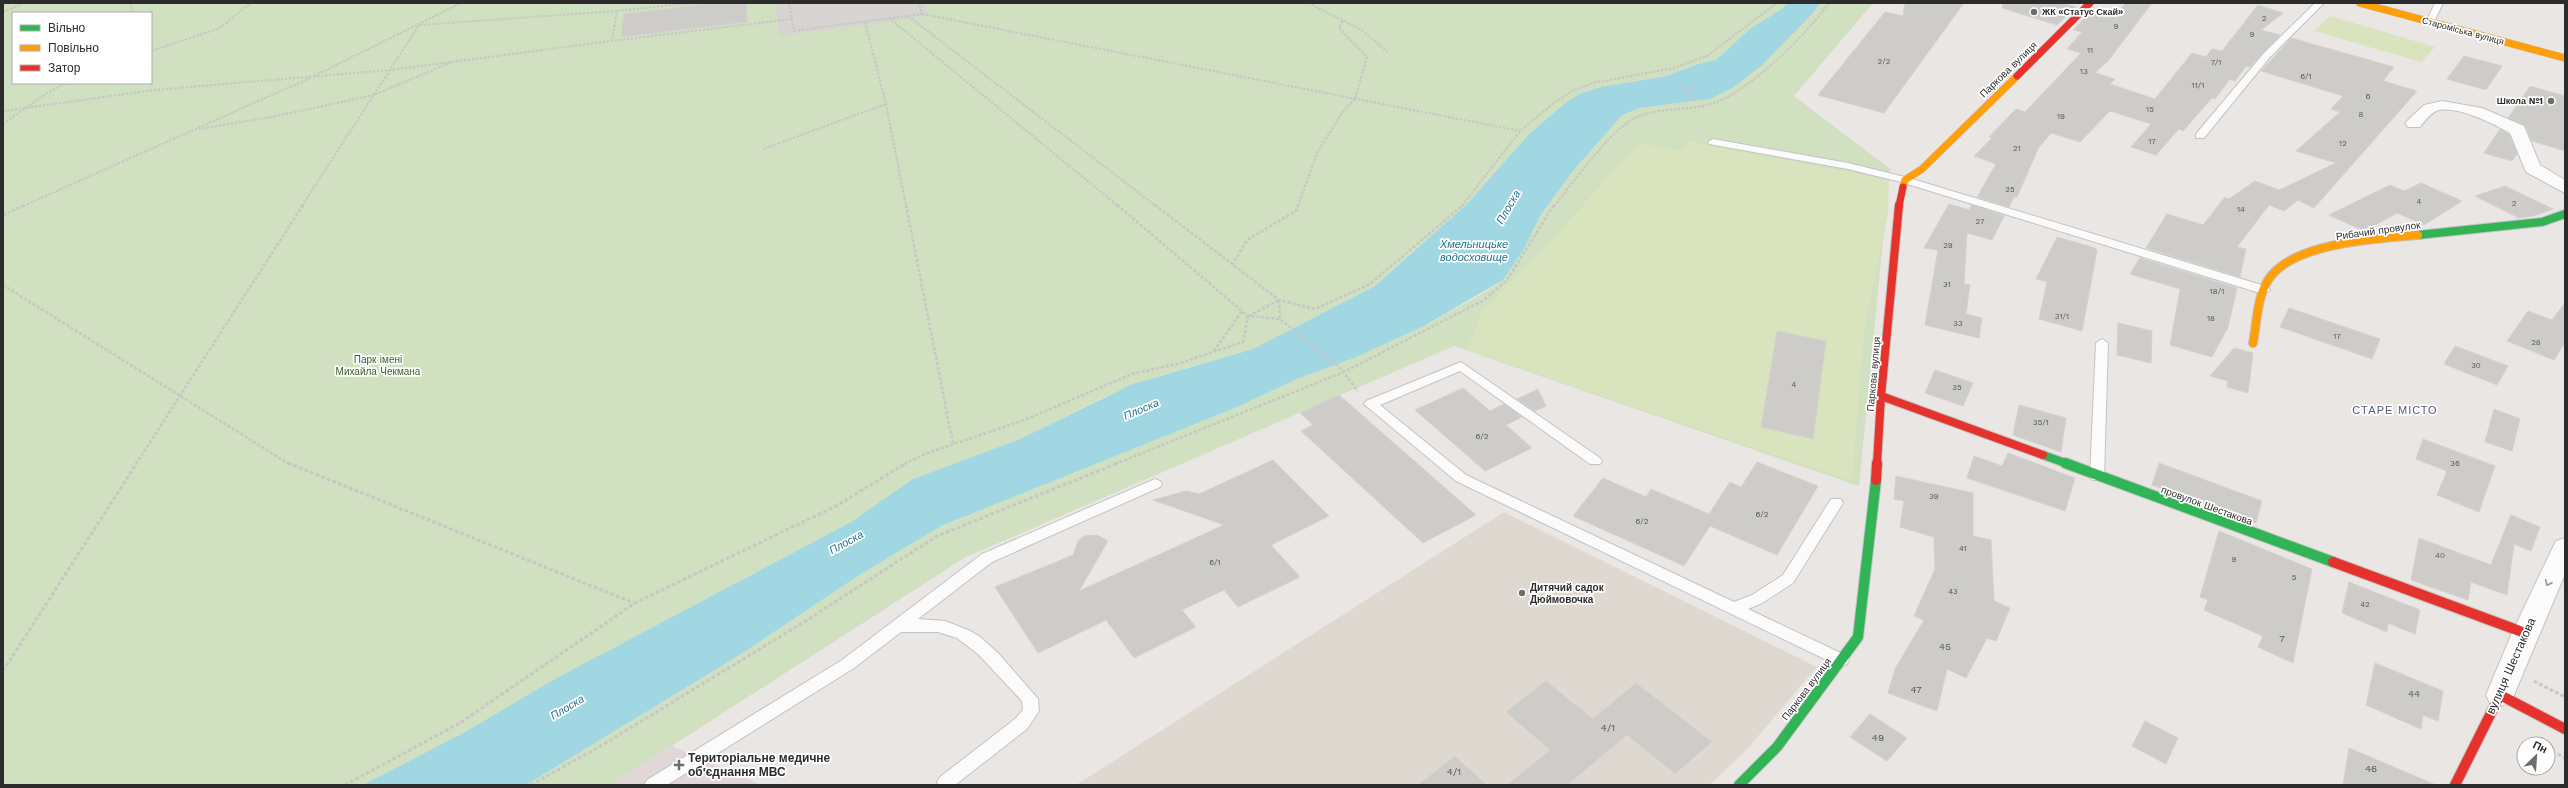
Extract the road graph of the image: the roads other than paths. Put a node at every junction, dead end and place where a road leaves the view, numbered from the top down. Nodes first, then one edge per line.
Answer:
1 (2090, 3) edge
2 (2320, 3) edge
3 (2360, 3) edge
4 (2439, 3) edge
5 (2430, 22) junction
6 (2565, 58) edge
7 (2414, 123) dead end
8 (2200, 136) dead end
9 (1713, 142) dead end
10 (1905, 180) junction
11 (2565, 188) edge
12 (2565, 214) edge
13 (2264, 290) junction
14 (2102, 343) dead end
15 (2253, 343) dead end
16 (1882, 396) junction
17 (1595, 461) dead end
18 (2097, 477) junction
19 (1155, 484) dead end
20 (1836, 503) dead end
21 (2565, 547) edge
22 (1735, 608) junction
23 (899, 626) junction
24 (2525, 633) junction
25 (1841, 660) junction
26 (2500, 695) junction
27 (2565, 729) edge
28 (946, 782) dead end
29 (653, 785) edge
30 (1739, 785) edge
31 (2455, 785) edge

1 - 10 street, Паркова вулиця
2 - 8 lane
3 - 5 street, Староміська вулиця
4 - 5 lane
5 - 6 street, Староміська вулиця
7 - 11 street
9 - 10 lane
10 - 13 lane
10 - 16 street, Паркова вулиця
12 - 13 street, Рибачий провулок
13 - 15 street, Рибачий провулок
14 - 18 lane
16 - 18 street, провулок Шестакова
16 - 25 street, Паркова вулиця
17 - 22 lane
18 - 24 street, провулок Шестакова
19 - 23 lane
20 - 22 lane
21 -> 24 street, вулиця Шестакова
22 - 25 lane
23 - 28 lane
23 - 29 lane
24 - 26 street, вулиця Шестакова
25 - 30 street, Паркова вулиця
26 - 27 street
26 - 31 street, вулиця Шестакова

